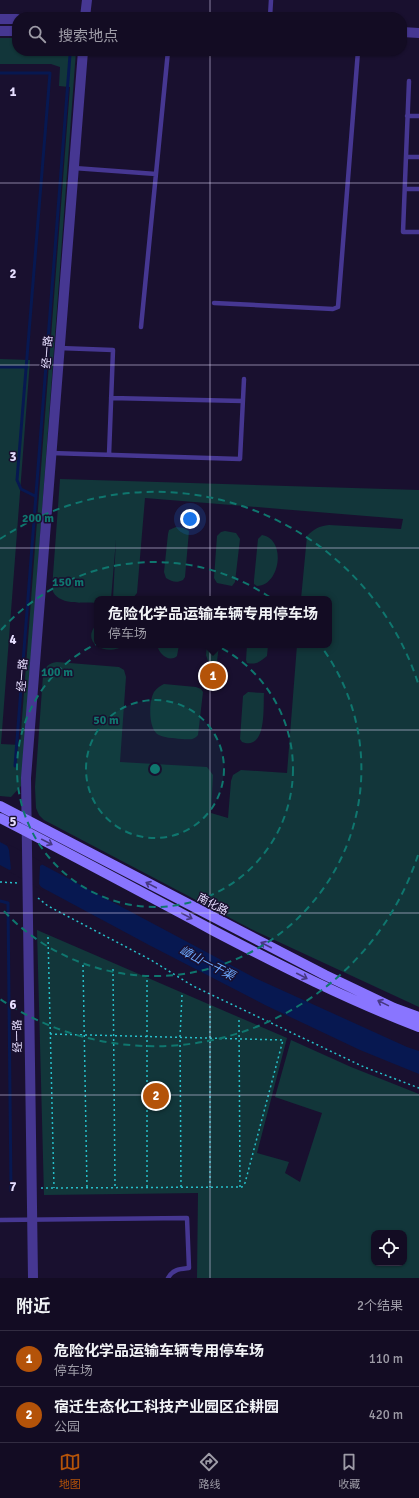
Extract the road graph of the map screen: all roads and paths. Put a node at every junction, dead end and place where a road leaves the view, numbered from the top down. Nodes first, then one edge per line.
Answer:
1 (86, 0) edge
2 (271, 0) edge
3 (85, 12) edge
4 (270, 12) edge
5 (0, 19) edge
6 (12, 19) edge
7 (0, 31) edge
8 (12, 31) edge
9 (407, 32) edge
10 (419, 33) edge
11 (83, 56) edge
12 (168, 56) edge
13 (358, 56) edge
14 (409, 81) dead end
15 (407, 116) junction
16 (419, 116) edge
17 (406, 157) junction
18 (419, 157) edge
19 (74, 168) junction
20 (156, 174) junction
21 (404, 189) junction
22 (419, 189) edge
23 (419, 232) edge
24 (214, 303) dead end
25 (141, 327) dead end
26 (59, 348) junction
27 (244, 380) dead end
28 (111, 398) junction
29 (243, 402) junction
30 (51, 452) junction
31 (110, 455) junction
32 (0, 806) edge
33 (0, 818) edge
34 (26, 820) junction
35 (27, 832) junction
36 (0, 882) edge
37 (27, 886) junction
38 (48, 937) dead end
39 (83, 965) dead end
40 (113, 969) dead end
41 (147, 980) dead end
42 (182, 995) dead end
43 (210, 1006) dead end
44 (419, 1017) edge
45 (239, 1020) dead end
46 (419, 1027) edge
47 (50, 1034) junction
48 (84, 1035) junction
49 (114, 1036) junction
50 (148, 1036) junction
51 (180, 1037) junction
52 (210, 1038) junction
53 (239, 1039) junction
54 (419, 1088) edge
55 (210, 1187) junction
56 (240, 1187) junction
57 (32, 1188) junction
58 (54, 1188) junction
59 (86, 1188) junction
60 (114, 1188) junction
61 (147, 1188) junction
62 (180, 1188) junction
63 (32, 1219) junction
64 (0, 1220) edge
65 (33, 1278) edge
66 (168, 1278) edge

1 - 3 street
2 - 4 lane
5 - 6 street
7 - 8 street
9 - 10 street
11 - 19 street, 经一路
12 - 20 lane
13 - 24 lane
14 - 15 lane
15 - 16 lane
15 - 17 lane
17 - 18 lane
17 - 21 lane
19 - 20 lane
19 - 26 street, 经一路
20 - 25 lane
21 - 22 lane
21 - 23 lane
26 - 28 lane
26 - 30 street, 经一路
27 - 29 lane
28 - 29 lane
28 - 31 lane
29 - 31 lane
30 - 31 lane
30 - 34 street, 经一路
32 - 34 main road, 南化路
33 - 35 main road, 南化路
34 - 35 street, 经一路
44 -> 34 main road, 南化路
35 - 37 street, 经一路
35 -> 46 main road, 南化路
36 - 37 path
37 - 54 path
37 - 57 street, 经一路
38 - 47 path
39 - 48 path
40 - 49 path
41 - 50 path
42 - 51 path
43 - 52 path
45 - 53 path
47 - 48 path
47 - 58 path
48 - 49 path
48 - 59 path
49 - 50 path
49 - 60 path
50 - 51 path
50 - 61 path
51 - 52 path
51 - 62 path
52 - 53 path
52 - 55 path
53 - 56 path
53 - 56 path
55 - 56 path
55 - 62 path
57 - 58 path
57 - 63 street, 经一路
58 - 59 path
59 - 60 path
60 - 61 path
61 - 62 path
63 - 64 lane
63 - 65 street, 经一路
63 - 66 lane

